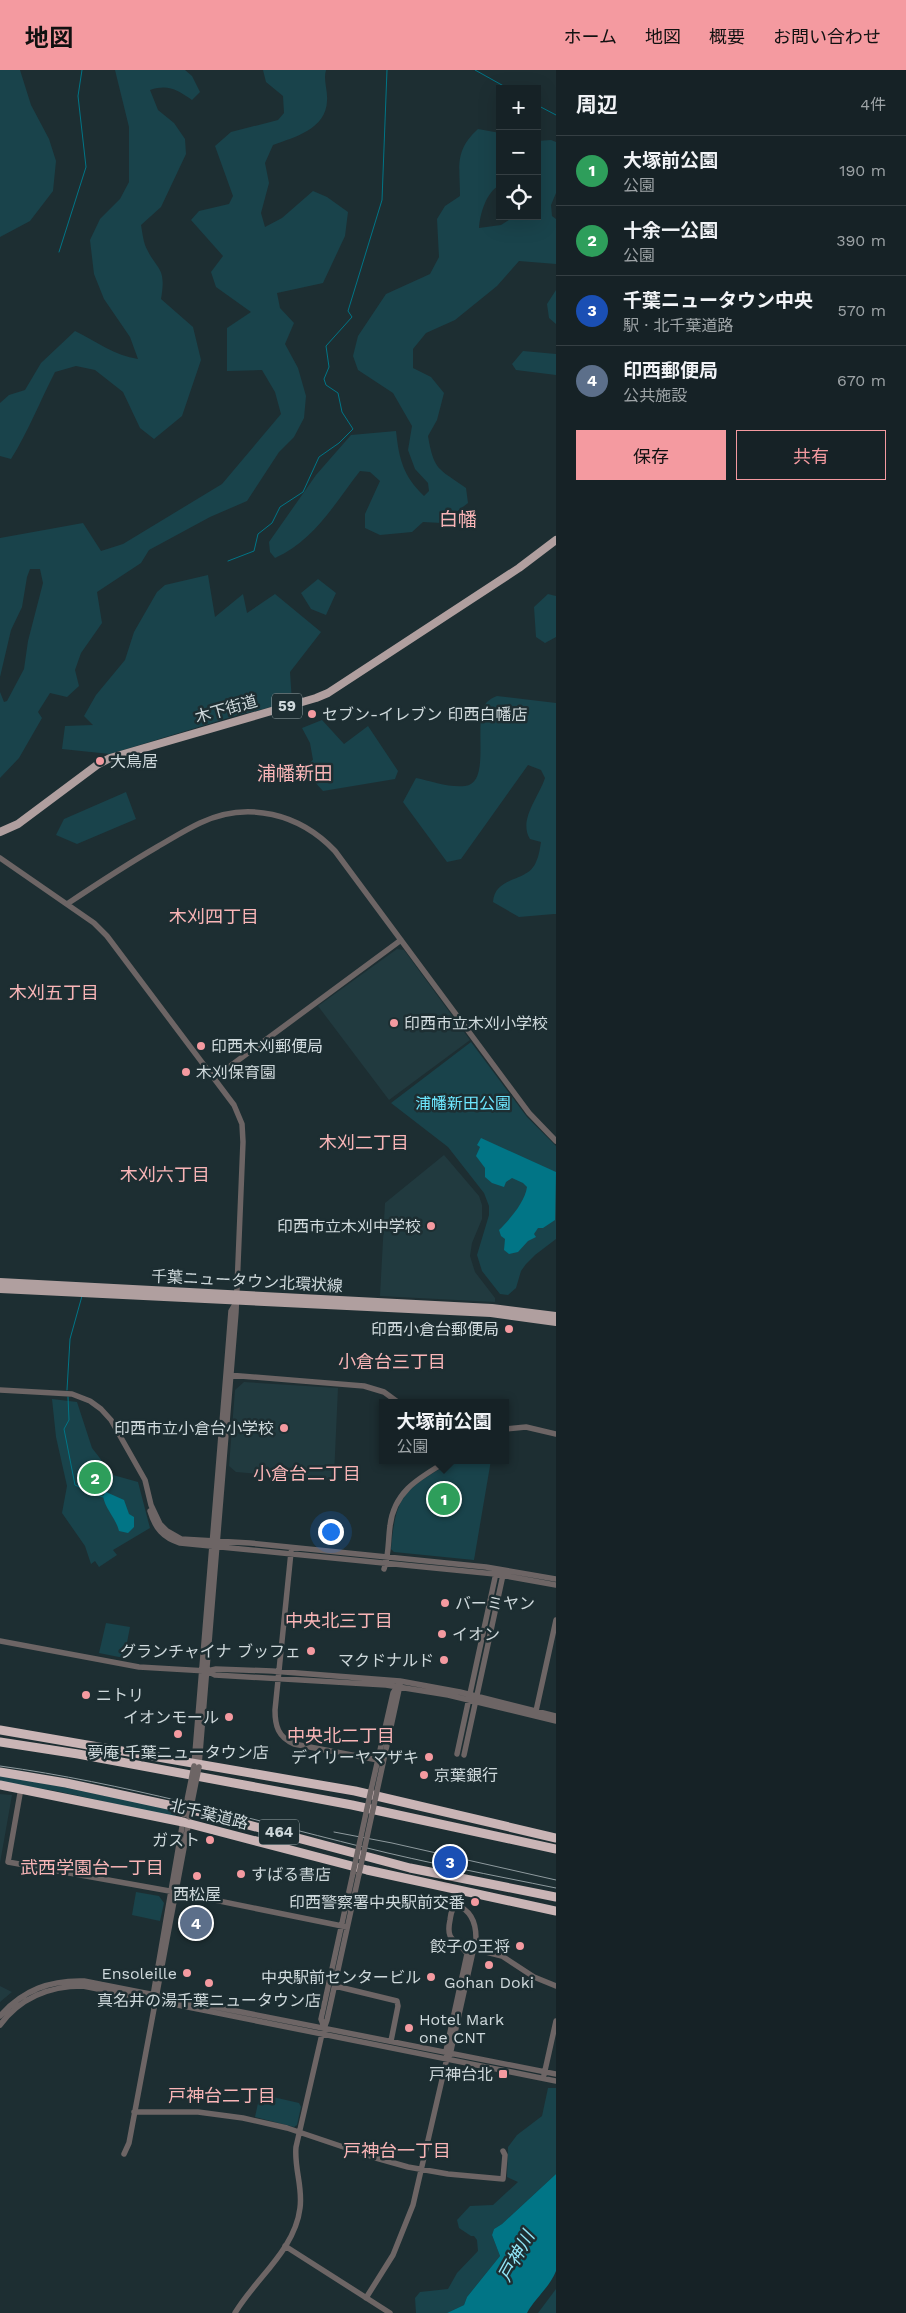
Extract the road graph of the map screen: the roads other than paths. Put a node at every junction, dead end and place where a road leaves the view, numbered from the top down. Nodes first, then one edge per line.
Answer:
1 (556, 540) edge
2 (0, 832) edge
3 (0, 858) edge
4 (67, 904) junction
5 (401, 940) junction
6 (214, 1078) junction
7 (556, 1140) edge
8 (0, 1282) edge
9 (0, 1289) edge
10 (236, 1298) junction
11 (496, 1311) junction
12 (556, 1316) edge
13 (556, 1322) edge
14 (228, 1376) junction
15 (0, 1390) edge
16 (394, 1399) edge
17 (509, 1429) edge
18 (556, 1434) edge
19 (442, 1464) edge
20 (439, 1466) joint
21 (215, 1544) junction
22 (291, 1547) junction
23 (290, 1555) junction
24 (386, 1564) junction
25 (497, 1571) junction
26 (502, 1575) junction
27 (556, 1579) edge
28 (556, 1585) edge
29 (556, 1620) edge
30 (0, 1641) edge
31 (204, 1671) junction
32 (279, 1675) junction
33 (399, 1685) junction
34 (472, 1698) junction
35 (536, 1711) junction
36 (556, 1716) edge
37 (556, 1721) edge
38 (0, 1730) edge
39 (0, 1742) edge
40 (460, 1754) dead end
41 (378, 1760) junction
42 (196, 1765) junction
43 (0, 1772) edge
44 (0, 1785) edge
45 (21, 1788) junction
46 (374, 1791) junction
47 (186, 1819) junction
48 (556, 1838) edge
49 (556, 1849) edge
50 (173, 1891) junction
51 (556, 1897) edge
52 (556, 1911) edge
53 (344, 1926) junction
54 (458, 1944) junction
55 (475, 1948) junction
56 (467, 1954) junction
57 (334, 1986) junction
58 (556, 1986) edge
59 (154, 1996) junction
60 (0, 2016) edge
61 (556, 2021) edge
62 (0, 2025) edge
63 (324, 2027) junction
64 (322, 2034) junction
65 (391, 2041) junction
66 (448, 2054) junction
67 (556, 2065) edge
68 (545, 2071) junction
69 (555, 2074) edge
70 (543, 2080) junction
71 (554, 2081) edge
72 (134, 2112) junction
73 (299, 2132) junction
74 (503, 2151) dead end
75 (124, 2154) dead end
76 (422, 2169) junction
77 (285, 2246) junction
78 (366, 2298) junction
79 (235, 2313) edge
80 (390, 2313) edge

1 - 2 main road, 木下街道 / 59
3 - 4 street
4 - 5 street
4 - 6 street
5 - 6 street
5 - 7 street
6 - 10 street
8 - 10 main road, 千葉ニュータウン北環状線
9 - 10 main road, 千葉ニュータウン北環状線
10 - 11 main road, 千葉ニュータウン北環状線
10 - 14 street
11 - 12 main road, 千葉ニュータウン北環状線
11 - 13 main road, 千葉ニュータウン北環状線
14 - 16 street
14 - 21 street
15 - 21 street
17 - 18 street
19 - 20 street
20 - 24 street
21 - 22 street
21 - 23 street
21 - 31 street
22 - 23 street
22 - 24 street
23 - 24 street
23 - 32 street
24 - 25 street
25 - 26 street
25 - 27 street
25 - 34 street
26 - 28 street
26 - 34 street
29 - 35 street
30 - 31 street
31 - 32 street
31 - 42 street
32 - 33 street
32 - 41 street
33 - 34 street
33 - 41 street
33 - 46 street
34 - 35 street
34 - 37 street
34 - 40 street
35 - 36 street
38 - 42 highway
39 - 49 highway, 北千葉道路
41 - 46 street
42 - 47 street, bridge
42 - 48 highway
43 - 51 highway, 北千葉道路 / 464
44 - 45 highway, 北千葉道路 / 464
45 - 47 highway, 北千葉道路 / 464
45 - 50 street
46 - 53 street, bridge
47 - 50 street
47 - 52 highway, 北千葉道路 / 464
50 - 53 street
50 - 59 street
53 - 57 street
53 - 63 street
54 - 55 street
54 - 55 street
54 - 56 street
55 - 56 street
55 - 58 street
55 - 66 street
56 - 66 street
57 - 63 street
57 - 65 street
59 - 60 street
59 - 62 street
59 - 63 street
59 - 64 street
59 - 72 street
61 - 68 street
63 - 64 street
63 - 65 street
64 - 66 street
64 - 73 street
65 - 66 street
66 - 68 street
66 - 70 street
66 - 76 street
67 - 69 street
68 - 69 street
68 - 70 street
69 - 71 street
70 - 71 street
72 - 73 street
72 - 75 street
73 - 76 street
73 - 77 street
74 - 76 street
76 - 78 street
77 - 78 street
77 - 79 street
78 - 80 street

